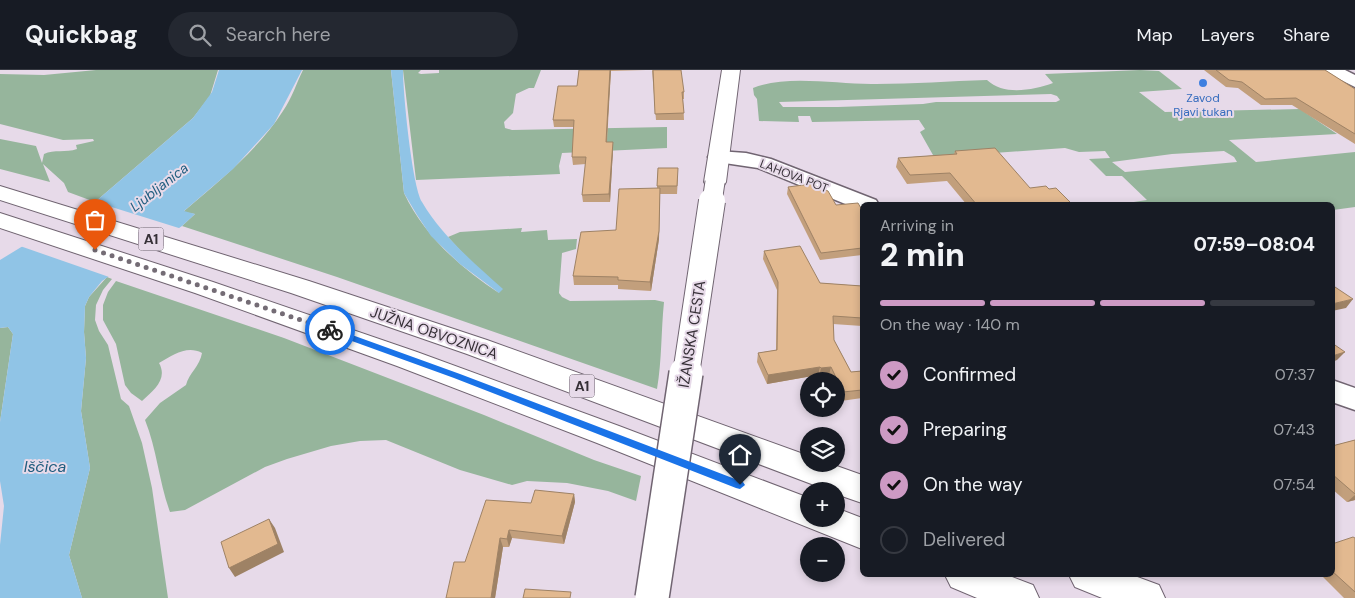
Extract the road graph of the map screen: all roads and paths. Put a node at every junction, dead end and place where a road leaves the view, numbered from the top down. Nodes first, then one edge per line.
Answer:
1 (731, 70) edge
2 (1333, 70) edge
3 (1355, 82) edge
4 (717, 169) junction
5 (0, 193) edge
6 (860, 202) edge
7 (0, 220) edge
8 (1335, 391) edge
9 (1355, 399) edge
10 (860, 488) edge
11 (800, 509) edge
12 (844, 527) edge
13 (860, 533) edge
14 (969, 577) edge
15 (1093, 577) edge
16 (652, 598) edge
17 (1020, 598) edge
18 (1146, 598) edge

1 - 4 main road, IŽANSKA CESTA
2 - 3 street
4 - 6 street, LAHOVA POT
4 - 16 main road, IŽANSKA CESTA, bridge
5 - 10 main road, JUŽNA OBVOZNICA / A1
7 - 11 main road, A1
8 - 9 street
12 - 13 main road
14 - 17 main road
15 - 18 main road

